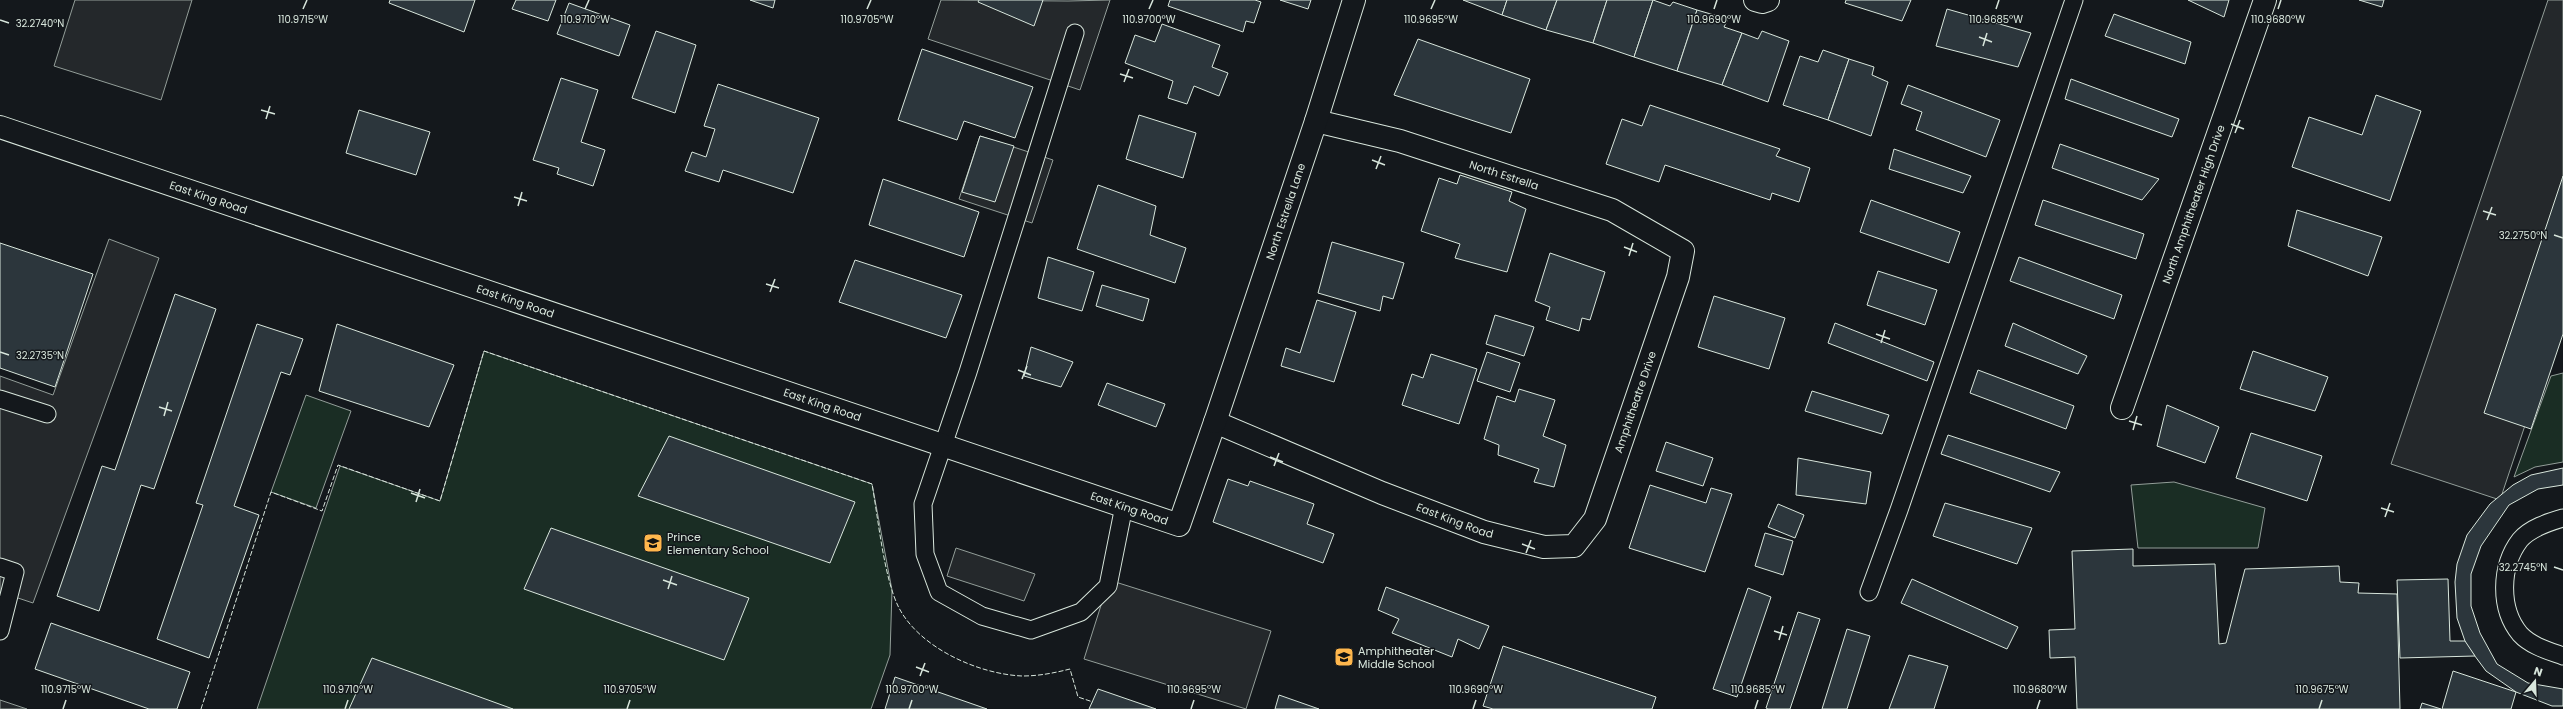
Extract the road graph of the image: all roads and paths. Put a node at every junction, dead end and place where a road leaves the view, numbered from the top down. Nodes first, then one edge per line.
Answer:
1 (1354, 0) edge
2 (1755, 0) edge
3 (1768, 0) edge
4 (2074, 0) edge
5 (2265, 0) edge
6 (1075, 33) dead end
7 (1316, 121) junction
8 (0, 127) edge
9 (1683, 251) joint
10 (0, 399) edge
11 (2122, 408) dead end
12 (47, 414) dead end
13 (1215, 422) junction
14 (942, 447) junction
15 (1124, 506) junction
16 (2563, 518) edge
17 (1574, 546) joint
18 (0, 567) edge
19 (1869, 592) dead end
20 (0, 631) edge
21 (2563, 656) edge

1 - 7 street, North Estrella Lane
2 - 3 street
4 - 19 lane
5 - 11 street, North Amphitheater High Drive
6 - 14 lane
7 - 9 street, North Estrella
7 - 13 street, North Estrella Lane
8 - 14 street, East King Road
9 - 17 street, Amphitheatre Drive
10 - 12 lane
13 - 15 street, East King Road
13 - 17 street, East King Road
14 - 15 street, East King Road
14 - 15 lane
16 - 21 lane
18 - 20 lane

